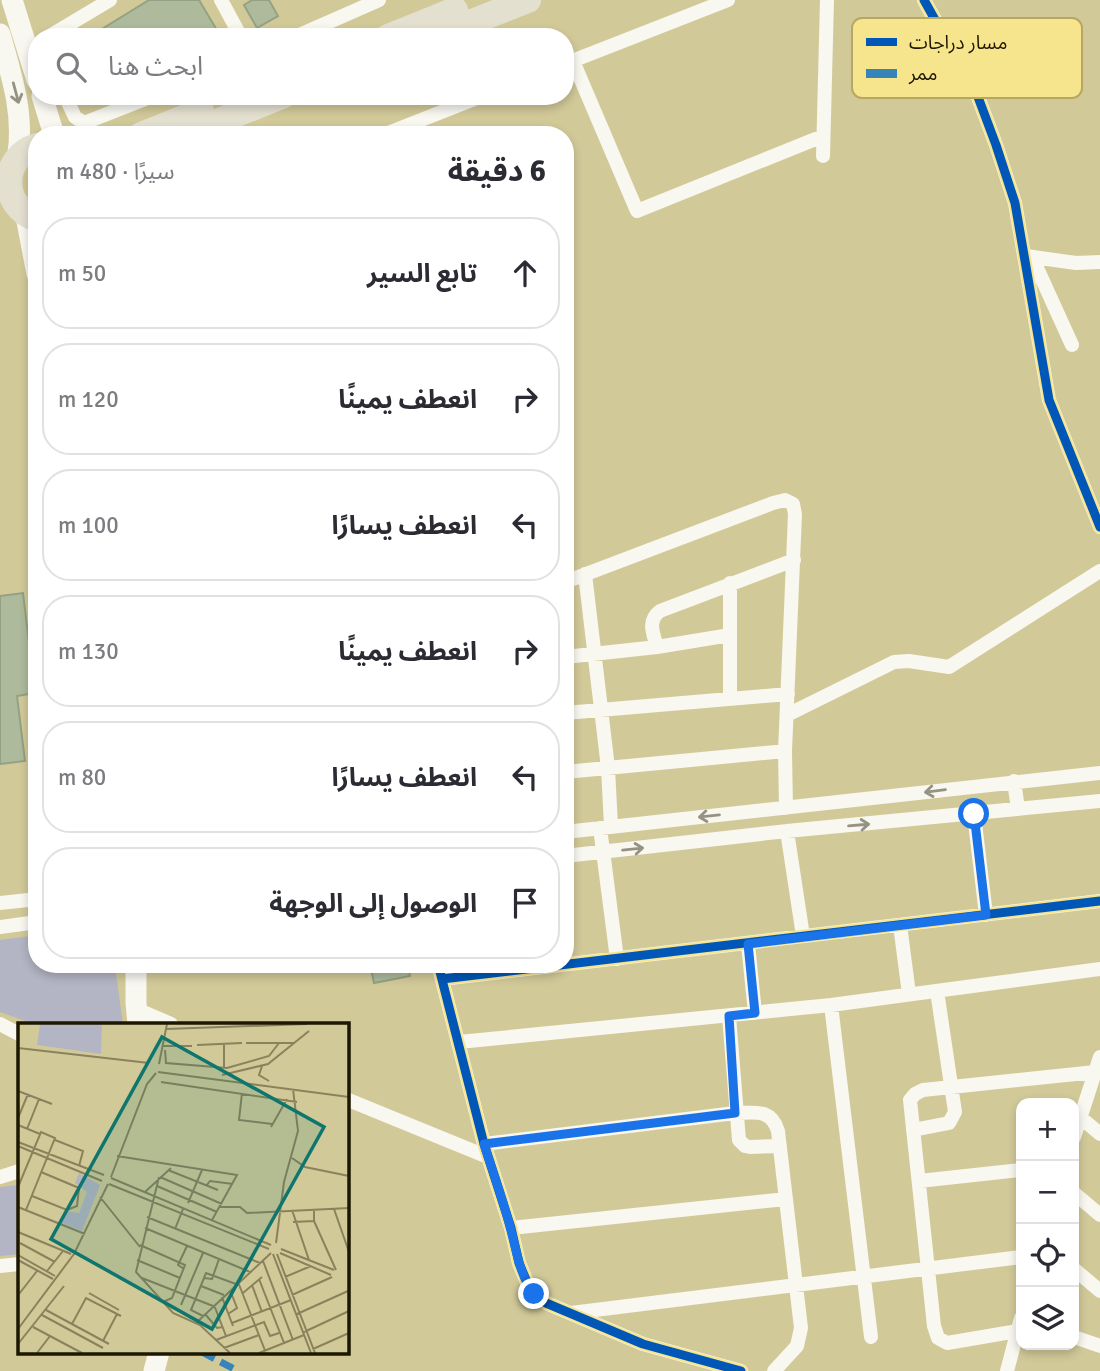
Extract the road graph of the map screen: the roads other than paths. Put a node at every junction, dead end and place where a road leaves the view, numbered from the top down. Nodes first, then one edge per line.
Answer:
1 (12, 0) edge
2 (110, 0) edge
3 (221, 0) edge
4 (379, 0) edge
5 (456, 0) edge
6 (479, 0) edge
7 (528, 0) edge
8 (728, 0) edge
9 (827, 0) edge
10 (924, 0) edge
11 (934, 18) edge
12 (63, 28) edge
13 (236, 28) edge
14 (315, 28) edge
15 (430, 28) edge
16 (431, 28) edge
17 (435, 28) edge
18 (0, 34) edge
19 (28, 36) edge
20 (574, 60) edge
21 (574, 73) edge
22 (978, 98) edge
23 (45, 105) edge
24 (69, 105) edge
25 (129, 105) edge
26 (216, 105) edge
27 (259, 105) edge
28 (459, 105) edge
29 (51, 126) edge
30 (163, 126) edge
31 (207, 126) edge
32 (406, 126) edge
33 (823, 136) junction
34 (823, 156) dead end
35 (15, 162) edge
36 (21, 215) edge
37 (28, 241) edge
38 (1028, 257) junction
39 (1099, 266) edge
40 (1072, 345) dead end
41 (1100, 527) edge
42 (794, 560) junction
43 (585, 575) junction
44 (1099, 575) edge
45 (574, 579) edge
46 (730, 583) junction
47 (730, 635) junction
48 (657, 647) junction
49 (594, 654) junction
50 (574, 656) edge
51 (788, 694) junction
52 (730, 699) junction
53 (601, 709) junction
54 (574, 712) edge
55 (787, 715) junction
56 (785, 751) junction
57 (608, 768) junction
58 (574, 771) edge
59 (1100, 773) edge
60 (1014, 781) junction
61 (1100, 801) edge
62 (806, 806) junction
63 (786, 808) junction
64 (1018, 809) junction
65 (974, 814) junction
66 (605, 827) junction
67 (809, 830) junction
68 (574, 831) edge
69 (787, 831) junction
70 (603, 852) junction
71 (574, 855) edge
72 (28, 900) edge
73 (1100, 901) edge
74 (0, 903) edge
75 (986, 915) junction
76 (28, 923) edge
77 (900, 925) junction
78 (0, 927) edge
79 (803, 936) junction
80 (748, 944) junction
81 (617, 959) junction
82 (574, 964) edge
83 (1100, 969) edge
84 (125, 973) edge
85 (136, 973) edge
86 (440, 973) edge
87 (494, 973) edge
88 (442, 979) junction
89 (937, 991) junction
90 (909, 994) junction
91 (831, 1005) junction
92 (137, 1012) edge
93 (755, 1013) junction
94 (729, 1016) junction
95 (168, 1023) edge
96 (0, 1024) edge
97 (18, 1033) edge
98 (459, 1042) junction
99 (1100, 1058) edge
100 (1095, 1072) junction
101 (951, 1086) junction
102 (348, 1100) edge
103 (735, 1113) junction
104 (1080, 1117) junction
105 (1079, 1120) edge
106 (913, 1130) junction
107 (1100, 1134) edge
108 (780, 1146) junction
109 (486, 1151) junction
110 (18, 1171) edge
111 (1016, 1171) edge
112 (0, 1177) edge
113 (919, 1181) junction
114 (1079, 1197) edge
115 (786, 1199) junction
116 (1100, 1215) edge
117 (511, 1228) junction
118 (1016, 1258) edge
119 (18, 1264) edge
120 (0, 1266) edge
121 (929, 1269) junction
122 (1079, 1273) edge
123 (865, 1276) junction
124 (797, 1285) junction
125 (1100, 1291) edge
126 (570, 1313) junction
127 (1016, 1326) edge
128 (871, 1337) dead end
129 (1079, 1338) edge
130 (1016, 1339) edge
131 (1100, 1346) edge
132 (158, 1354) edge
133 (154, 1371) edge
134 (741, 1371) edge
135 (774, 1371) edge
136 (1007, 1371) edge

1 - 19 main road
2 - 12 street
3 - 13 street
4 - 14 street
5 - 15 main road
6 - 16 highway
7 - 17 highway
8 - 20 street
9 - 33 street
10 - 11 street
18 -> 35 main road
21 - 33 street
22 - 38 street
23 - 29 main road
24 - 25 street
26 - 30 highway
27 - 31 highway
28 - 32 street
33 - 34 street
35 - 36 highway
36 - 37 main road
38 - 39 street
38 - 40 street
38 - 41 street
42 - 43 street
42 - 46 street
42 - 51 street
43 - 45 street
43 - 49 street
44 - 55 street
46 - 47 street
46 - 48 street
47 - 48 street
47 - 52 street
48 - 49 street
49 - 50 street
49 - 53 street
51 - 52 street
51 - 55 street
52 - 53 street
53 - 54 street
53 - 57 street
55 - 56 street
56 - 57 street
56 - 63 street
57 - 58 street
57 - 66 street
59 - 60 street
60 -> 62 street
60 - 64 street
61 - 64 street
62 - 63 street
62 - 67 street
63 -> 66 street
64 - 65 street
67 -> 65 street
65 - 75 street
66 - 68 street
66 - 70 street
67 - 69 street
70 -> 69 street
69 - 79 street
70 - 71 street
70 - 81 street
72 - 74 street
73 - 75 street
75 - 77 street
76 - 78 street
77 - 79 street
77 - 90 street
79 - 80 street
80 - 81 street
80 - 93 street
81 - 82 street
83 - 89 street
84 - 92 main road
85 - 92 main road
86 - 88 street
87 - 88 street
88 - 98 street
89 - 90 street
89 - 101 street
90 - 91 street
91 - 93 street
91 - 123 street
92 - 95 street
93 - 94 street
94 - 98 street
94 - 103 street
96 - 97 street
98 - 109 street
99 - 100 street
100 - 101 street
100 - 104 street
101 - 106 street
101 - 106 street
102 - 109 street
103 - 108 street
103 - 108 street
103 - 109 street
104 - 105 street
104 - 107 street
106 - 113 street
108 - 115 street
109 - 117 street
110 - 112 street
111 - 113 street
113 - 121 street
114 - 116 street
115 - 117 street
115 - 124 street
117 - 126 street
118 - 121 street
119 - 120 street
121 - 123 street
121 - 127 street
122 - 125 street
123 - 124 street
123 - 128 street
124 - 126 street
124 - 135 street
126 - 134 street
129 - 131 street
130 - 136 street
132 - 133 main road

